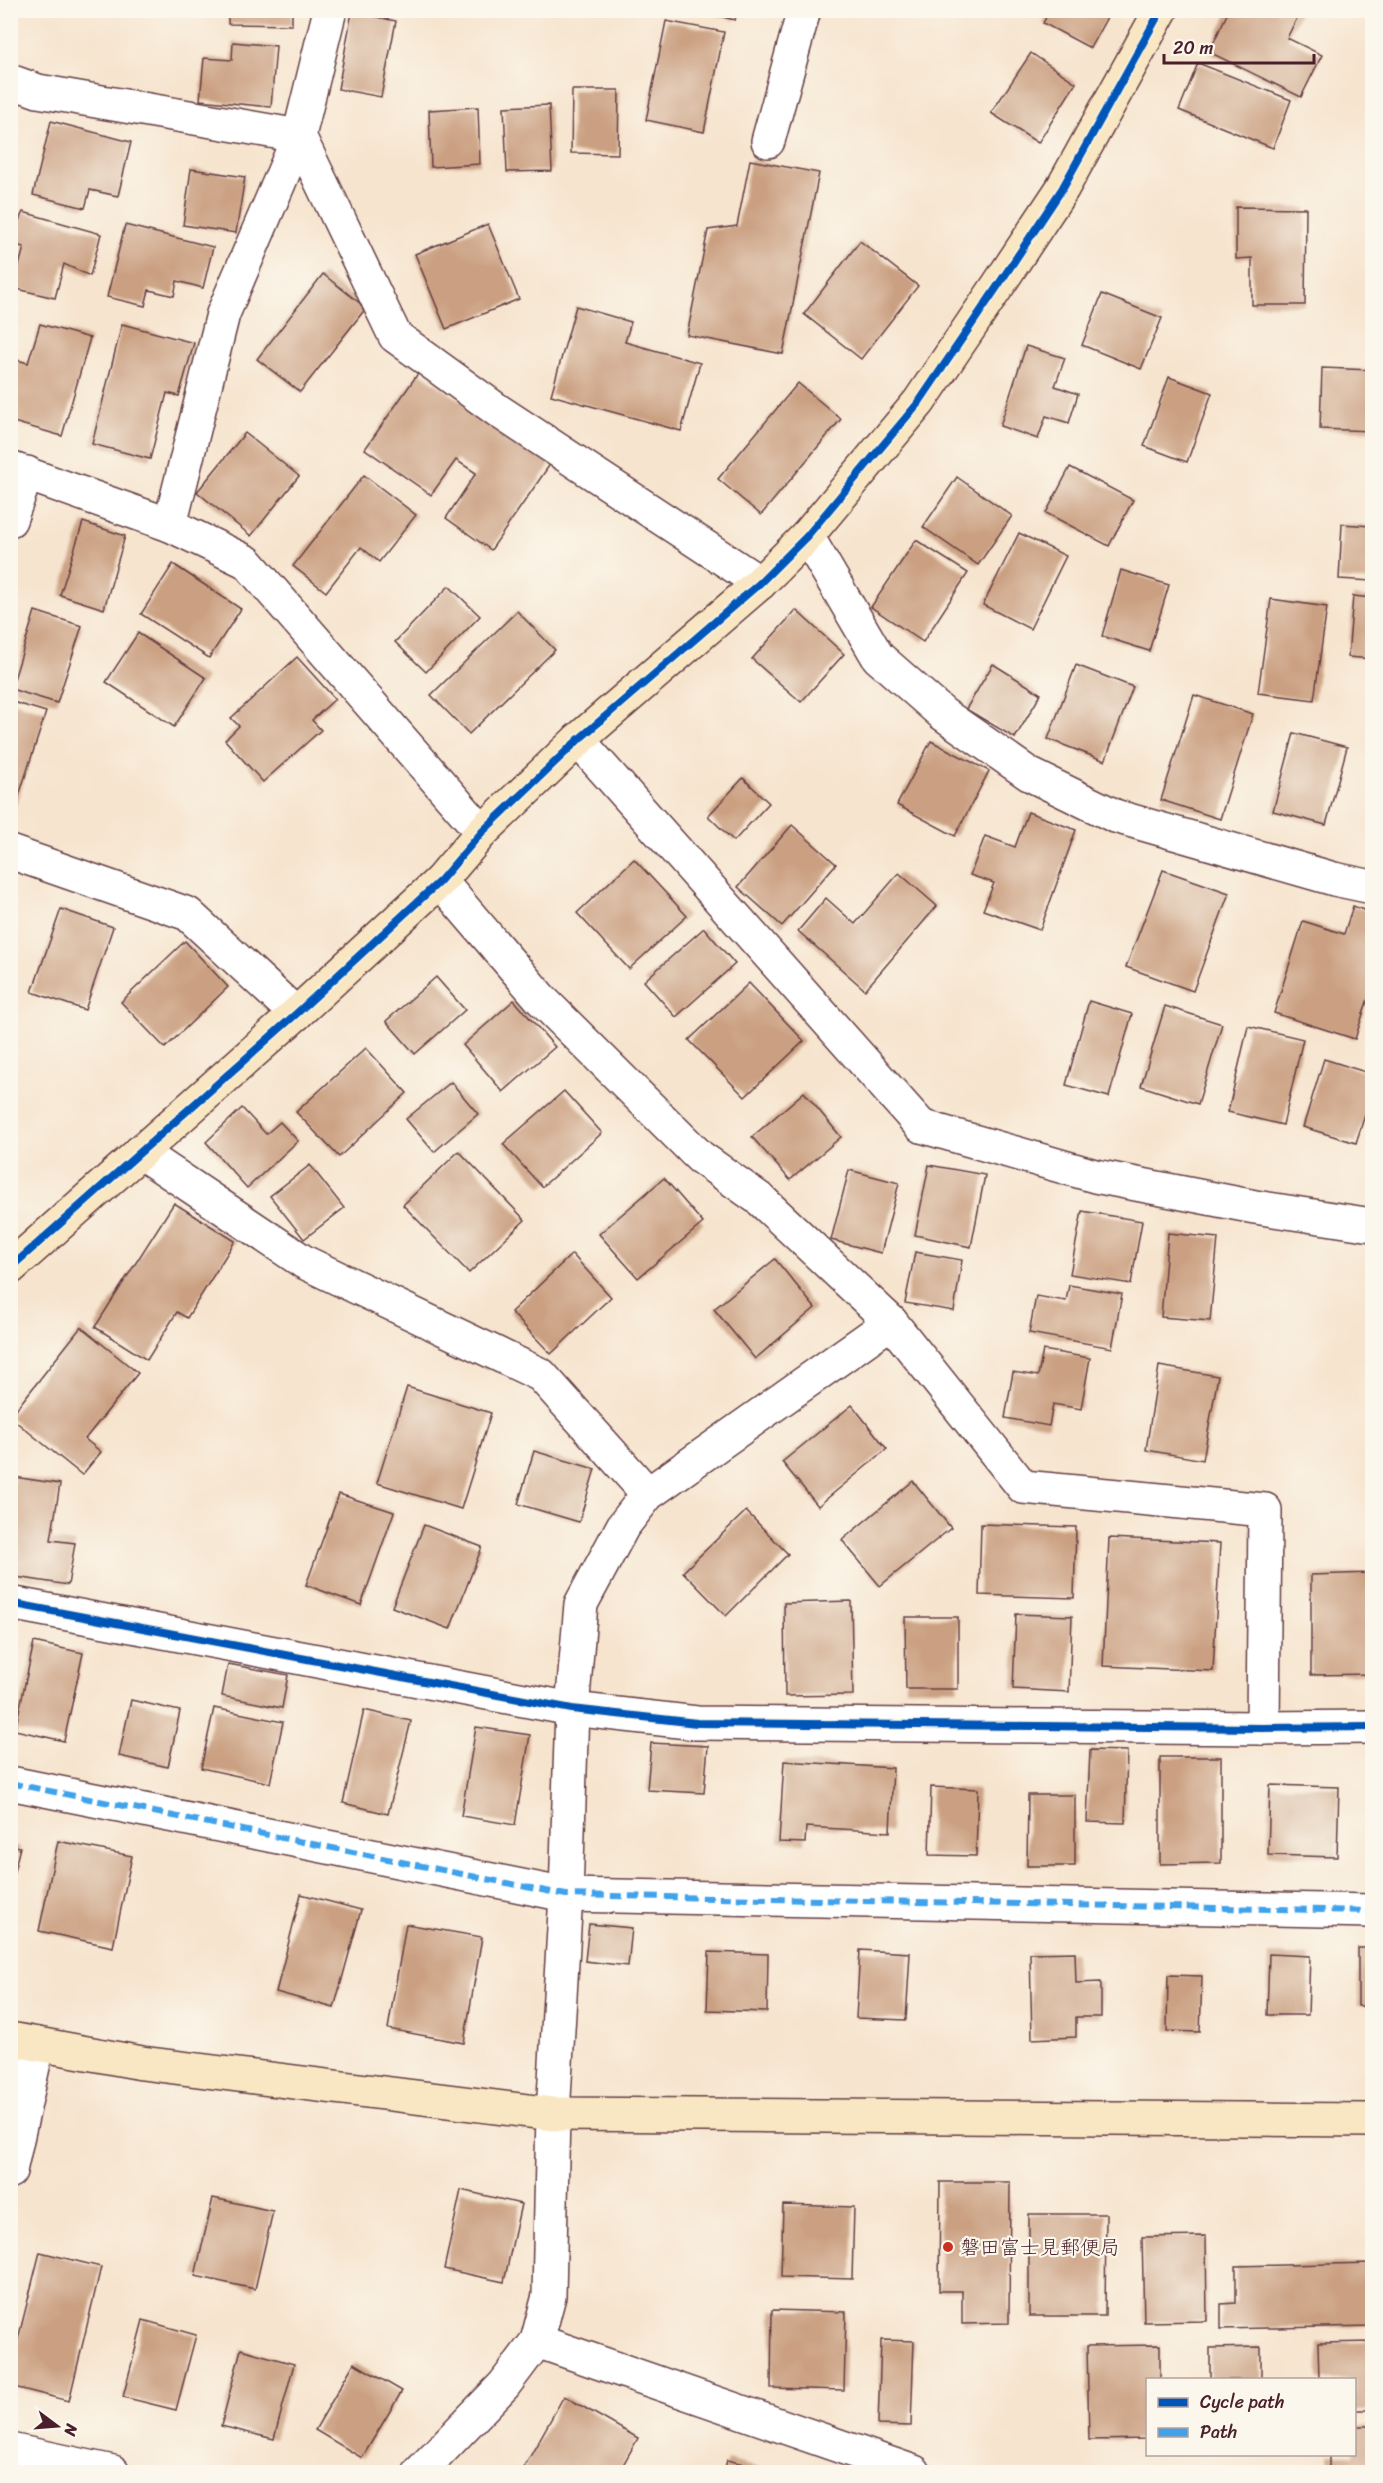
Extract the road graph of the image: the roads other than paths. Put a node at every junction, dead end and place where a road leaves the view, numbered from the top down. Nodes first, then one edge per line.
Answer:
1 (330, 10) edge
2 (804, 10) edge
3 (1161, 10) edge
4 (10, 81) edge
5 (298, 136) junction
6 (768, 141) dead end
7 (19, 471) edge
8 (10, 520) edge
9 (170, 525) junction
10 (807, 536) junction
11 (760, 583) junction
12 (578, 740) junction
13 (482, 832) junction
14 (10, 852) edge
15 (440, 881) junction
16 (1372, 887) edge
17 (296, 1014) junction
18 (140, 1152) junction
19 (1372, 1225) edge
20 (10, 1268) edge
21 (891, 1322) junction
22 (648, 1494) junction
23 (10, 1603) edge
24 (572, 1709) junction
25 (1372, 1727) edge
26 (1263, 1728) junction
27 (10, 1783) edge
28 (566, 1894) junction
29 (1372, 1911) edge
30 (24, 2041) edge
31 (553, 2114) junction
32 (1372, 2120) edge
33 (10, 2171) edge
34 (537, 2341) junction
35 (10, 2450) edge
36 (112, 2472) edge
37 (420, 2472) edge
38 (914, 2472) edge

1 - 5 street
2 - 6 street
3 - 10 street
4 - 5 street
5 - 9 street
5 - 11 street
7 - 8 street
7 - 9 street
9 - 13 street
10 - 11 street
10 - 16 street
11 - 12 street
12 - 13 street
12 - 19 street
13 - 15 street
14 - 17 street
15 - 17 street
15 - 21 street
17 - 18 street
18 - 20 street
18 - 22 street
21 - 22 street
21 - 26 street
22 - 24 street
23 - 24 street
24 - 26 street
24 - 28 street
25 - 26 street
27 - 28 street
28 - 29 street
28 - 31 street
30 - 31 street
30 - 33 street
31 - 32 street
31 - 34 street
34 - 37 street
34 - 38 street
35 - 36 street

